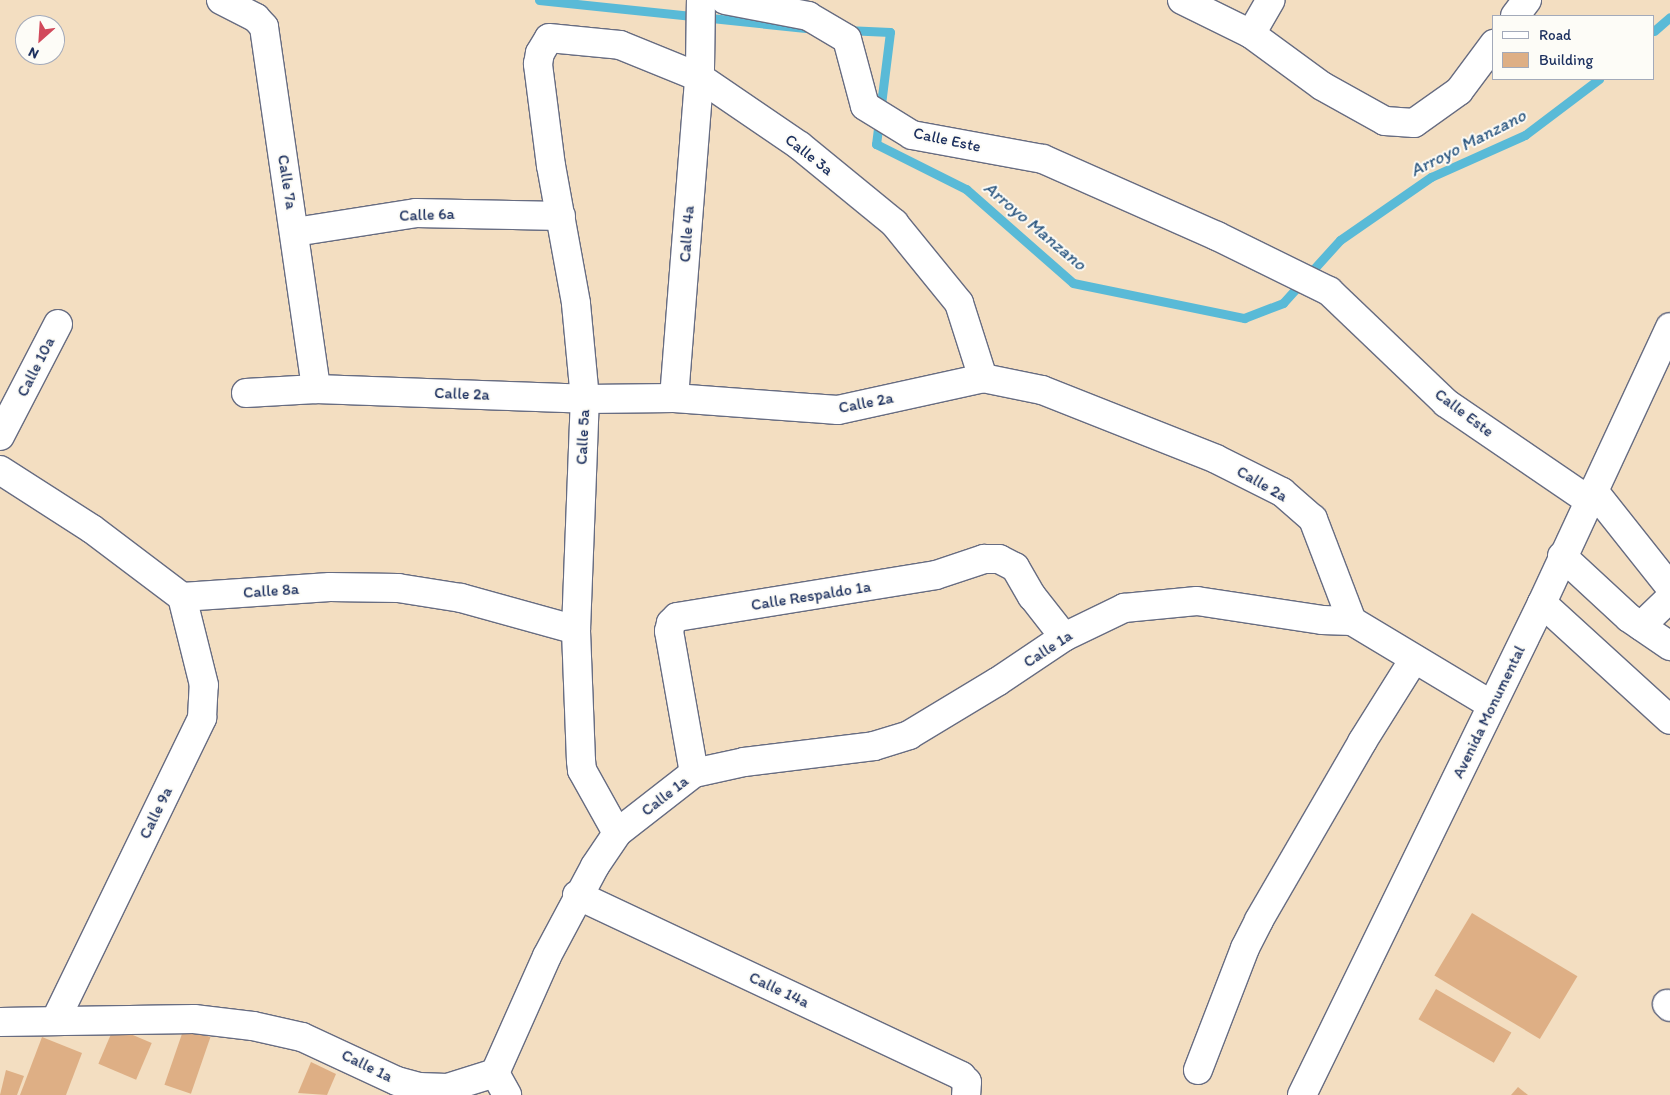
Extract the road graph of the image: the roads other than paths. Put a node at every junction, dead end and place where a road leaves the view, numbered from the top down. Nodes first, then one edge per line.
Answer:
1 (222, 0) edge
2 (1182, 0) edge
3 (1271, 0) edge
4 (1527, 0) edge
5 (709, 2) edge
6 (1516, 15) edge
7 (1251, 34) junction
8 (549, 38) joint
9 (1492, 47) edge
10 (699, 73) junction
11 (561, 216) junction
12 (295, 232) junction
13 (58, 324) dead end
14 (1670, 327) edge
15 (983, 378) junction
16 (316, 389) junction
17 (246, 392) dead end
18 (674, 398) junction
19 (585, 399) junction
20 (0, 436) edge
21 (0, 470) edge
22 (1591, 495) junction
23 (1562, 556) junction
24 (1670, 587) edge
25 (182, 597) junction
26 (1670, 598) edge
27 (1542, 603) junction
28 (1352, 621) junction
29 (1641, 626) junction
30 (576, 630) junction
31 (1064, 637) junction
32 (1670, 646) edge
33 (1414, 659) junction
34 (1492, 705) junction
35 (1670, 720) edge
36 (694, 773) junction
37 (617, 833) junction
38 (578, 895) junction
39 (56, 1019) junction
40 (0, 1022) edge
41 (1198, 1070) dead end
42 (501, 1084) edge
43 (966, 1095) edge
44 (1302, 1095) edge

1 - 12 street, Calle 7a
2 - 7 street
3 - 7 street
4 - 6 street
5 - 10 street, Calle 4a
5 - 22 street, Calle Este
7 - 9 street
8 - 10 street, Calle 3a
8 - 11 street, Calle 5a
10 - 15 street, Calle 3a
10 - 18 street, Calle 4a
11 - 12 street, Calle 6a
11 - 19 street, Calle 5a
12 - 16 street, Calle 7a
13 - 20 street, Calle 10a
14 - 22 street, Avenida Monumental
15 - 18 street, Calle 2a
15 - 28 street, Calle 2a
16 - 17 street, Calle 2a
16 - 19 street, Calle 2a
18 - 19 street, Calle 2a
19 - 30 street, Calle 5a
21 - 25 street
22 - 23 street, Avenida Monumental
22 - 24 street, Calle Este
23 - 27 street, Avenida Monumental
23 - 29 street
25 - 30 street, Calle 8a
25 - 39 street, Calle 9a
26 - 29 street
27 - 34 street, Avenida Monumental
27 - 35 street
28 - 31 street, Calle 1a
28 - 33 street, Calle 1a
29 - 32 street
30 - 37 street, Calle 5a
31 - 36 street, Calle 1a
31 - 36 street, Calle Respaldo 1a
33 - 34 street, Calle 1a
33 - 41 street
34 - 44 street, Avenida Monumental
36 - 37 street, Calle 1a
37 - 38 street, Calle 1a
38 - 42 street, Calle 1a
38 - 43 street, Calle 14a
39 - 40 street, Calle 1a
39 - 42 street, Calle 1a

